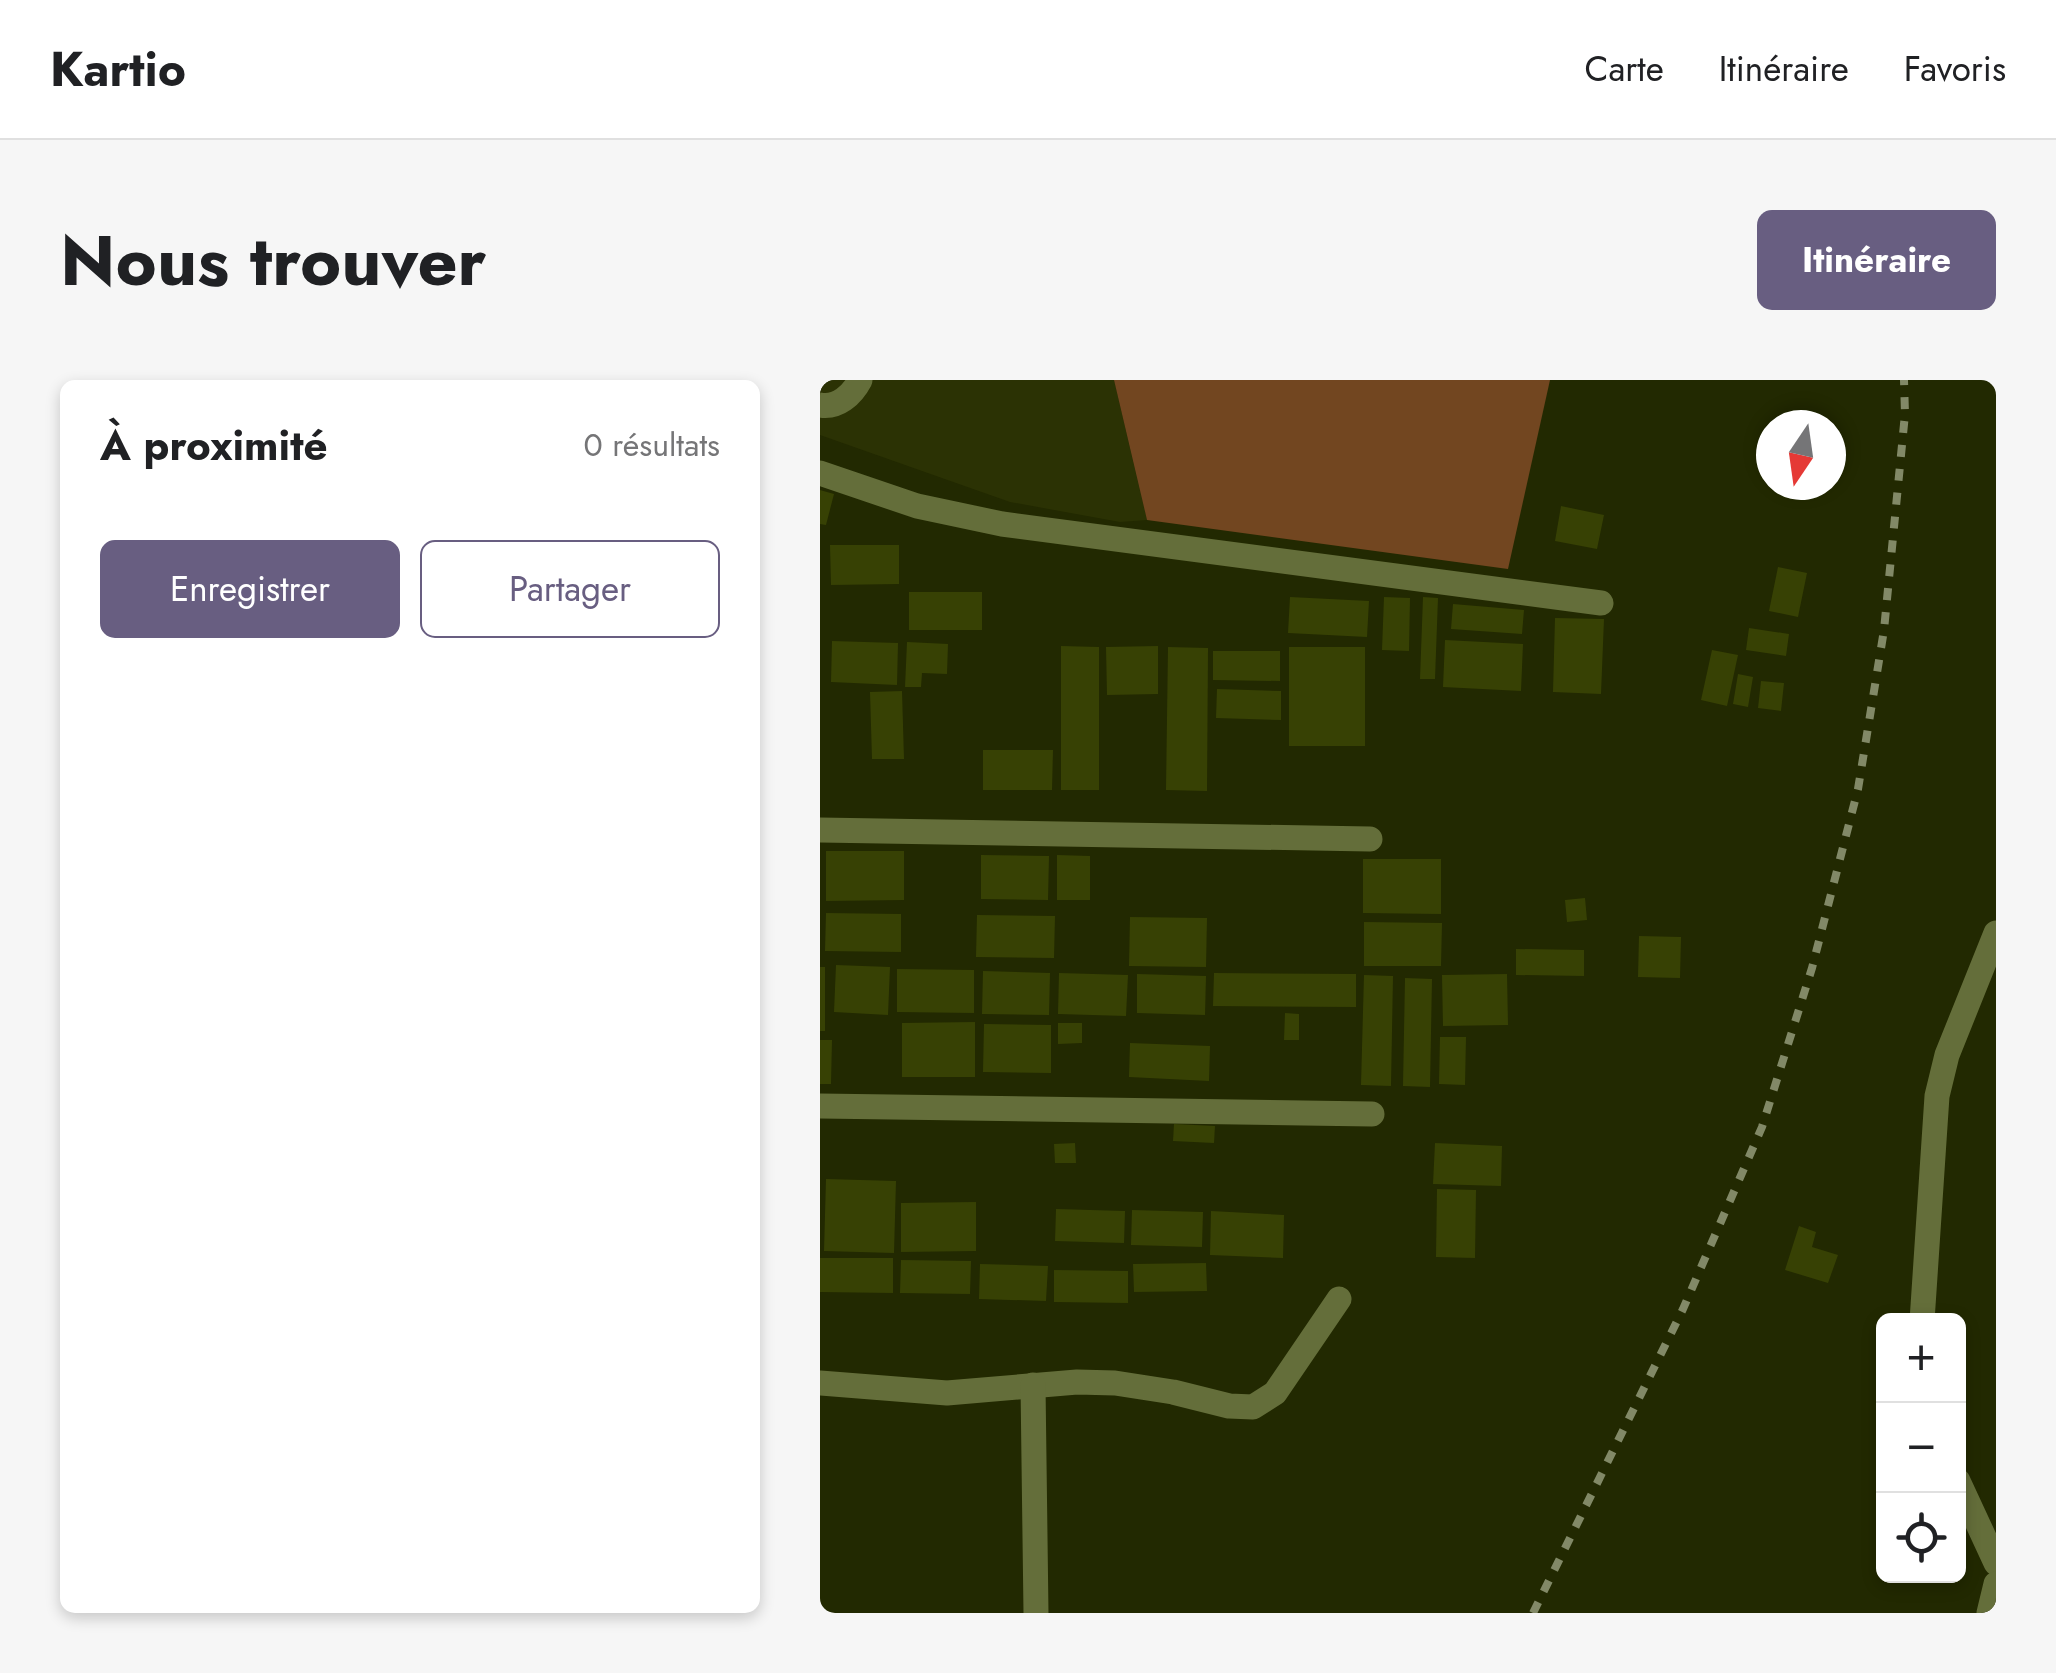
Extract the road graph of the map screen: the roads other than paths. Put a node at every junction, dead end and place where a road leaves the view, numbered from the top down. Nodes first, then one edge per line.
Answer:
1 (860, 380) edge
2 (820, 405) edge
3 (820, 473) edge
4 (1601, 603) dead end
5 (820, 830) edge
6 (1370, 840) dead end
7 (1996, 933) edge
8 (820, 1106) edge
9 (1372, 1114) dead end
10 (1340, 1298) dead end
11 (1922, 1313) edge
12 (820, 1383) edge
13 (1032, 1385) junction
14 (1964, 1493) edge
15 (1996, 1563) edge
16 (1996, 1584) edge
17 (1036, 1613) edge
18 (1989, 1613) edge

1 - 2 street
3 - 4 street
5 - 6 street
7 - 11 street
8 - 9 street
10 - 13 street
12 - 13 street
13 - 17 street
14 - 15 street
16 - 18 street

